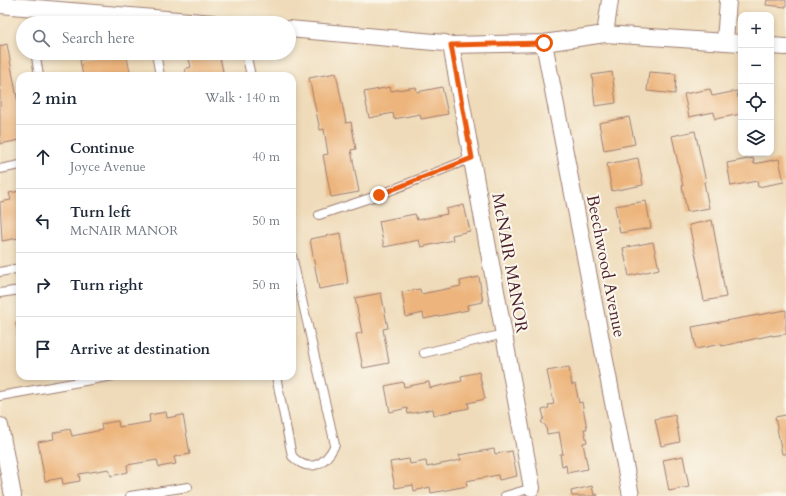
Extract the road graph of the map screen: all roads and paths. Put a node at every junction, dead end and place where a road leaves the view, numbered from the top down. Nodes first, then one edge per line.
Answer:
1 (610, 0) edge
2 (728, 0) edge
3 (0, 5) edge
4 (59, 16) edge
5 (296, 31) edge
6 (605, 34) junction
7 (725, 42) junction
8 (544, 43) junction
9 (738, 43) edge
10 (451, 45) junction
11 (774, 46) edge
12 (786, 47) edge
13 (36, 60) edge
14 (157, 60) edge
15 (248, 60) edge
16 (38, 72) edge
17 (159, 72) edge
18 (250, 72) edge
19 (472, 158) junction
20 (16, 166) edge
21 (0, 169) edge
22 (319, 215) dead end
23 (16, 269) edge
24 (0, 272) edge
25 (296, 283) edge
26 (16, 291) edge
27 (0, 293) edge
28 (504, 334) junction
29 (424, 352) dead end
30 (90, 380) edge
31 (277, 380) edge
32 (0, 396) edge
33 (0, 426) edge
34 (188, 487) dead end
35 (532, 488) joint
36 (14, 496) edge
37 (130, 496) edge
38 (505, 496) edge
39 (631, 496) edge

1 - 6 street
2 - 7 street
3 - 4 street
5 - 10 street
6 - 7 street
6 - 8 street
7 - 9 street
8 - 10 street
8 - 39 street, Beechwood Avenue
10 - 19 street, McNAIR MANOR
11 - 12 street
13 - 16 lane
14 - 17 lane
15 - 18 lane
19 - 22 lane
19 - 28 street, McNAIR MANOR
20 - 21 lane
23 - 24 lane
25 - 31 lane
26 - 27 lane
28 - 29 lane
28 - 35 street, McNAIR MANOR
30 - 32 lane
33 - 36 street
34 - 37 lane
35 - 38 lane

